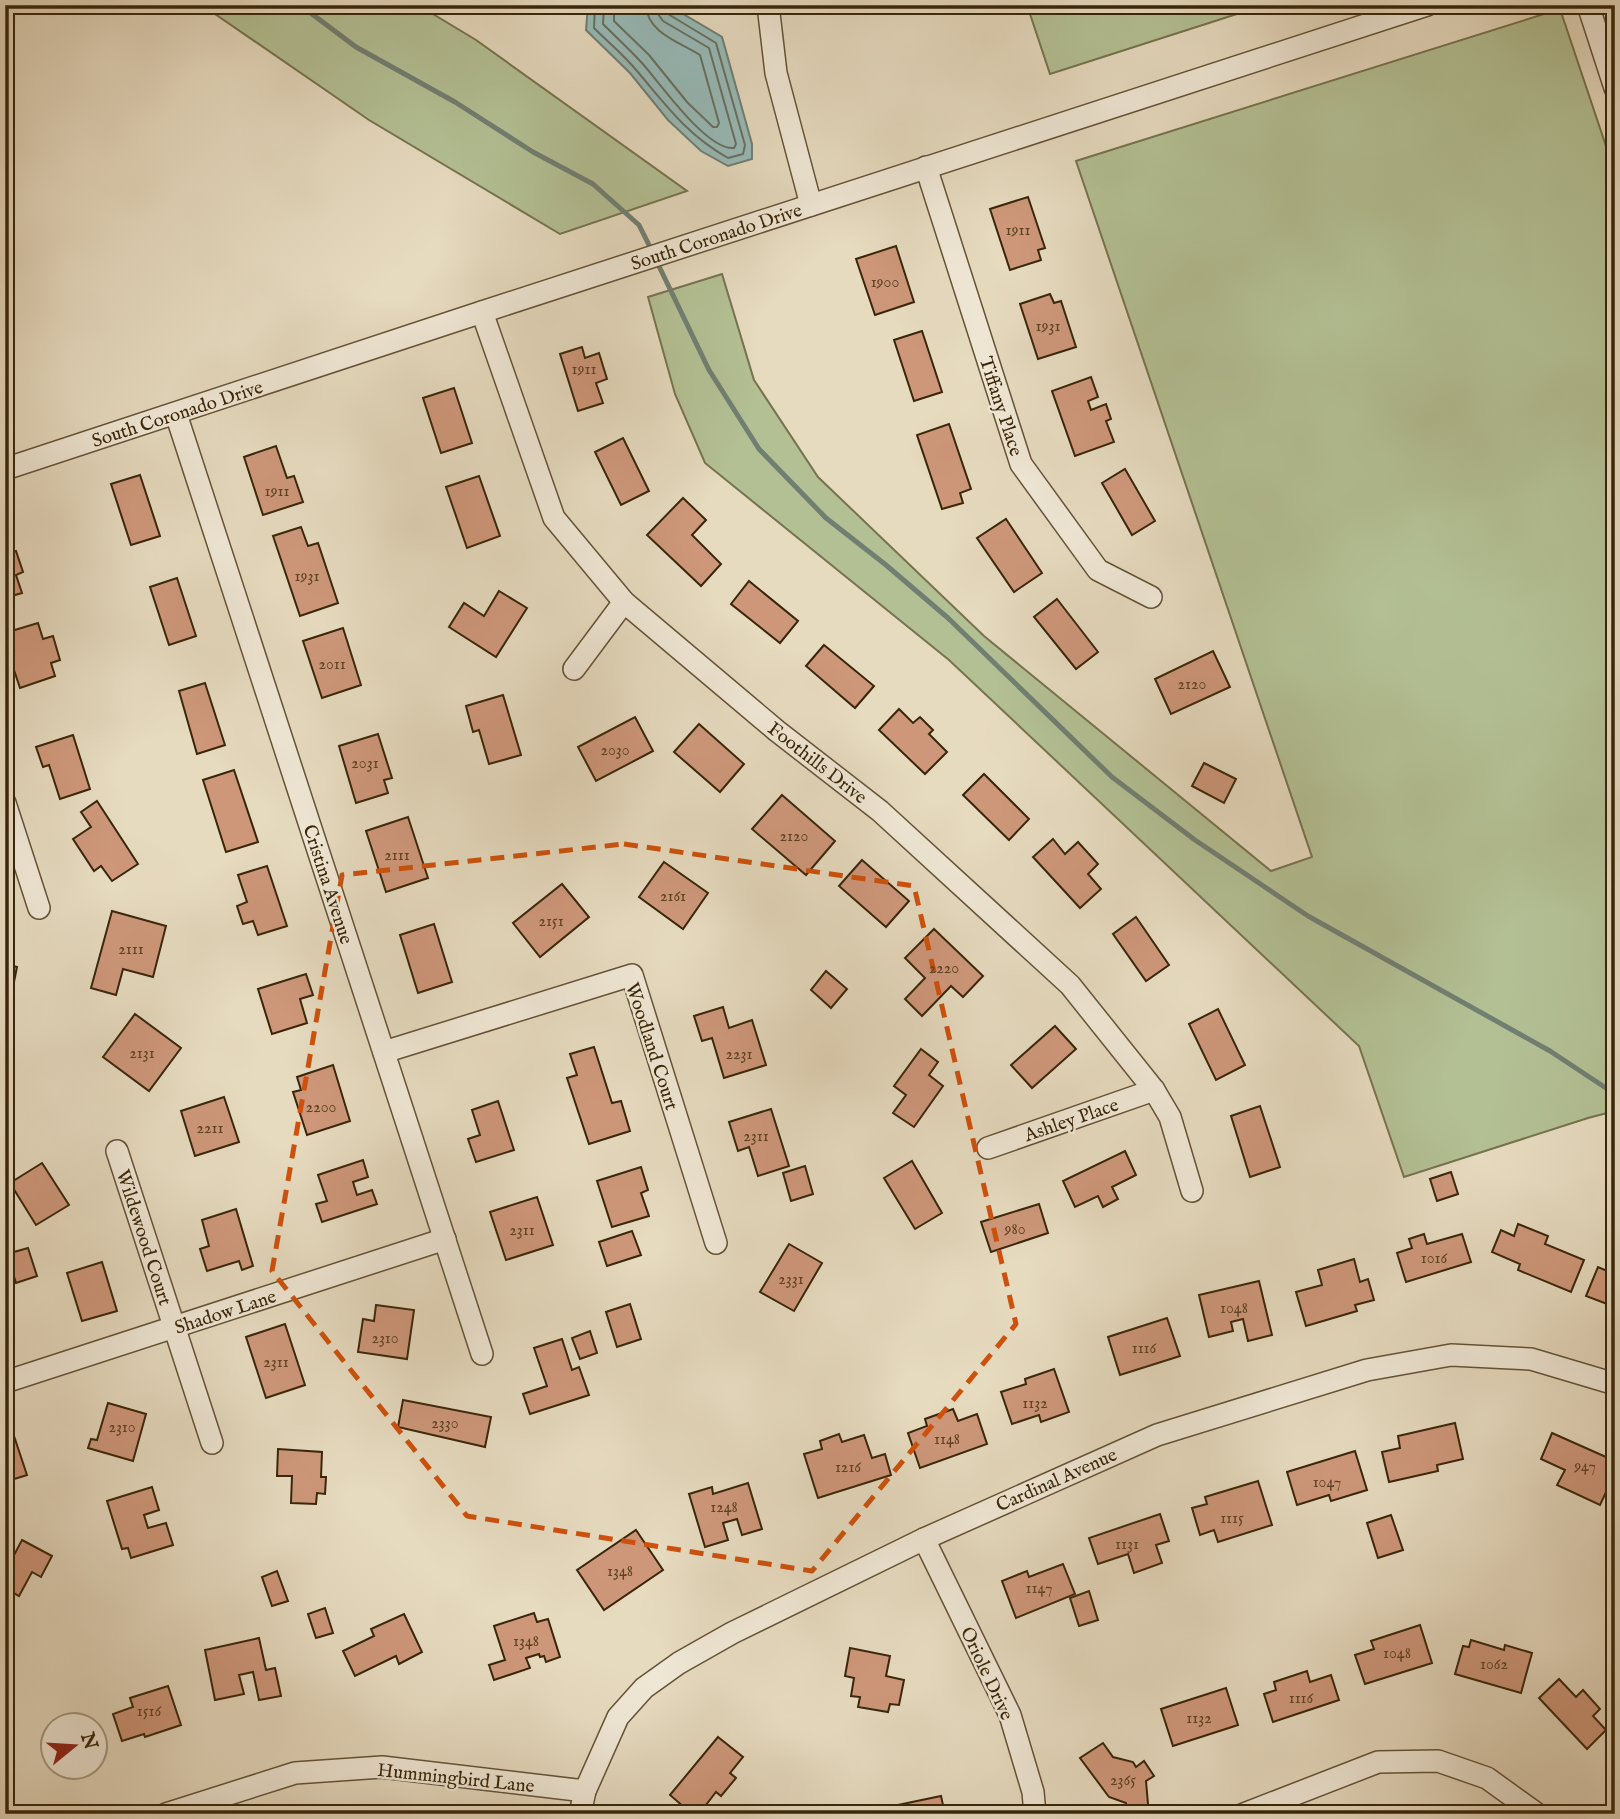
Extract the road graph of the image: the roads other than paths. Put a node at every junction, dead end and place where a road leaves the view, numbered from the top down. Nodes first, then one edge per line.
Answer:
1 (768, 5) edge
2 (1427, 5) edge
3 (1588, 5) edge
4 (1615, 88) edge
5 (926, 167) junction
6 (811, 205) junction
7 (482, 312) junction
8 (176, 414) junction
9 (5, 469) edge
10 (1151, 597) dead end
11 (624, 602) junction
12 (574, 668) dead end
13 (5, 803) edge
14 (39, 908) dead end
15 (384, 1052) junction
16 (1154, 1090) junction
17 (988, 1148) dead end
18 (117, 1151) dead end
19 (1192, 1191) dead end
20 (445, 1239) junction
21 (716, 1243) dead end
22 (174, 1328) junction
23 (482, 1354) dead end
24 (5, 1382) edge
25 (1615, 1384) edge
26 (212, 1443) dead end
27 (924, 1539) junction
28 (585, 1791) junction
29 (166, 1814) edge
30 (580, 1814) edge
31 (1035, 1814) edge
32 (1244, 1814) edge
33 (1537, 1814) edge

1 - 6 street
2 - 5 street, South Coronado Drive
3 - 4 street
5 - 6 street, South Coronado Drive
5 - 10 street, Tiffany Place
6 - 7 street, South Coronado Drive
7 - 8 street, South Coronado Drive
7 - 11 street, Foothills Drive
8 - 9 street, South Coronado Drive
8 - 15 street, Cristina Avenue
11 - 12 street
11 - 16 street, Foothills Drive
13 - 14 street
15 - 20 street, Cristina Avenue
15 - 21 street, Woodland Court
16 - 17 street, Ashley Place
16 - 19 street, Foothills Drive
18 - 22 street, Wildewood Court
20 - 22 street, Shadow Lane
20 - 23 street, Cristina Avenue
22 - 24 street, Shadow Lane
22 - 26 street, Wildewood Court
25 - 27 street, Cardinal Avenue
27 - 28 street, Cardinal Avenue
27 - 31 street, Oriole Drive
28 - 29 street, Hummingbird Lane
28 - 30 street, Cardinal Avenue
32 - 33 street

